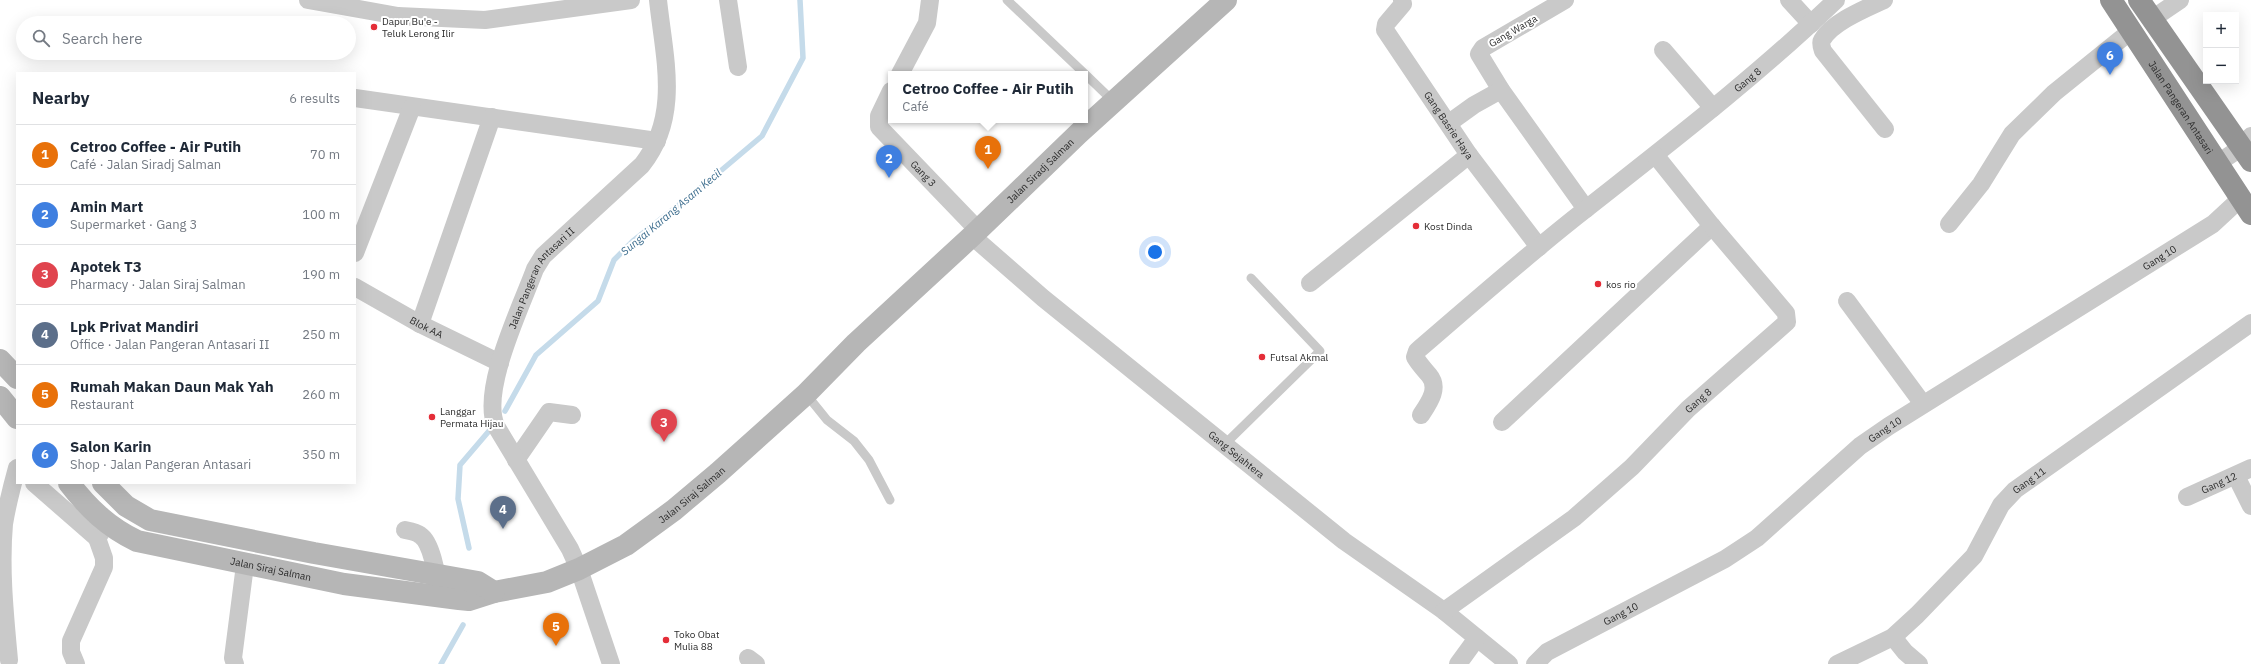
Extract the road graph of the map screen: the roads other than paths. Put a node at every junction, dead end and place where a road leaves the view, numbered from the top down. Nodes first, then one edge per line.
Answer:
1 (308, 0) edge
2 (631, 0) edge
3 (658, 0) edge
4 (728, 0) edge
5 (930, 0) edge
6 (1006, 0) edge
7 (1226, 0) edge
8 (1402, 0) edge
9 (1565, 0) edge
10 (1789, 0) edge
11 (1836, 0) edge
12 (1884, 0) edge
13 (2112, 0) edge
14 (2139, 0) edge
15 (2180, 0) edge
16 (561, 5) edge
17 (368, 6) edge
18 (2152, 19) junction
19 (1811, 24) junction
20 (2132, 30) junction
21 (1663, 50) dead end
22 (738, 67) dead end
23 (902, 71) edge
24 (1082, 71) edge
25 (1088, 77) edge
26 (1501, 90) junction
27 (888, 97) edge
28 (356, 98) edge
29 (1114, 102) junction
30 (412, 107) junction
31 (1713, 108) junction
32 (492, 117) junction
33 (1449, 123) junction
34 (1885, 129) dead end
35 (657, 141) junction
36 (2248, 148) edge
37 (1469, 155) junction
38 (1656, 156) junction
39 (2218, 163) junction
40 (2246, 206) edge
41 (1586, 209) junction
42 (1949, 224) dead end
43 (1712, 226) junction
44 (975, 233) junction
45 (1539, 246) junction
46 (356, 250) edge
47 (1251, 278) dead end
48 (1310, 283) dead end
49 (356, 288) edge
50 (1847, 301) dead end
51 (2251, 323) edge
52 (420, 324) junction
53 (856, 343) joint
54 (0, 360) edge
55 (500, 363) junction
56 (16, 377) edge
57 (806, 394) junction
58 (1, 400) edge
59 (1923, 404) junction
60 (572, 415) dead end
61 (1421, 415) dead end
62 (16, 417) edge
63 (1502, 422) dead end
64 (1225, 444) junction
65 (516, 460) junction
66 (16, 472) edge
67 (2243, 472) edge
68 (35, 484) edge
69 (70, 484) edge
70 (104, 484) edge
71 (2187, 496) dead end
72 (890, 500) dead end
73 (2251, 506) edge
74 (405, 530) dead end
75 (102, 531) junction
76 (245, 565) junction
77 (579, 569) junction
78 (437, 574) junction
79 (494, 592) junction
80 (436, 598) junction
81 (1444, 611) junction
82 (1893, 637) junction
83 (1477, 638) junction
84 (9, 660) dead end
85 (76, 664) edge
86 (236, 664) edge
87 (611, 664) edge
88 (1458, 664) edge
89 (1508, 664) edge
90 (1535, 664) edge
91 (1837, 664) edge
92 (1919, 664) edge

1 - 17 street
2 - 16 street
3 - 35 street, Jalan Pangeran Antasari II
4 - 22 street
5 - 23 street
6 - 24 lane
7 - 29 street, Jalan Siradj Salman
8 - 33 street, Gang Basrie Haya
9 - 26 street, Gang Warga
10 - 19 street
11 - 19 street, Gang 8
12 - 34 street
13 - 20 highway, Jalan Pangeran Antasari
14 - 18 highway
15 - 18 street
16 - 17 street
18 - 36 highway
19 - 31 street, Gang 8
20 - 39 highway, Jalan Pangeran Antasari
20 - 42 street
21 - 31 street
25 - 29 lane
26 - 33 street
26 - 41 street
27 - 44 street, Gang 3
28 - 30 street
29 - 44 street, Jalan Siradj Salman
30 - 32 street
30 - 46 street
31 - 38 street, Gang 8
32 - 35 street
32 - 52 street
33 - 37 street, Gang Basrie Haya
35 - 55 street, Jalan Pangeran Antasari II
36 - 39 street
37 - 45 street, Gang Basrie Haya
37 - 48 street
38 - 41 street, Gang 8
38 - 43 street, Gang 8
39 - 40 highway, Jalan Pangeran Antasari
40 - 59 street, Gang 10
41 - 45 street, Gang 8
43 - 63 street
43 - 81 street, Gang 8
44 - 53 street, Jalan Siradj Salman
44 - 64 street, Gang Sejahtera
45 - 61 street, Gang 8
47 - 64 lane
49 - 52 street, Blok AA
50 - 59 street
51 - 82 street, Gang 11
52 - 55 street, Blok AA
53 - 57 street, Jalan Siraj Salman
54 - 56 street
55 - 65 street, Jalan Pangeran Antasari II
57 - 72 lane
57 - 77 street, Jalan Siraj Salman
58 - 62 street
59 - 90 street, Gang 10
60 - 65 street
64 - 81 street, Gang Sejahtera
65 - 77 street, Jalan Pangeran Antasari II
66 - 84 street
67 - 71 street, Gang 12
67 - 73 street
68 - 75 street
69 - 75 street, Jalan Siraj Salman
70 - 78 street
74 - 78 street
75 - 76 street, Jalan Siraj Salman
75 - 85 street
76 - 80 street, Jalan Siraj Salman
76 - 86 street
77 - 79 street, Jalan Siraj Salman
77 - 87 street, Jalan Pangeran Antasari II
78 - 79 street
78 - 80 street
79 - 80 street, Jalan Siraj Salman
81 - 83 street, Gang Sejahtera
82 - 91 street, Gang 11
82 - 92 street
83 - 88 street
83 - 89 street, Gang Sejahtera

